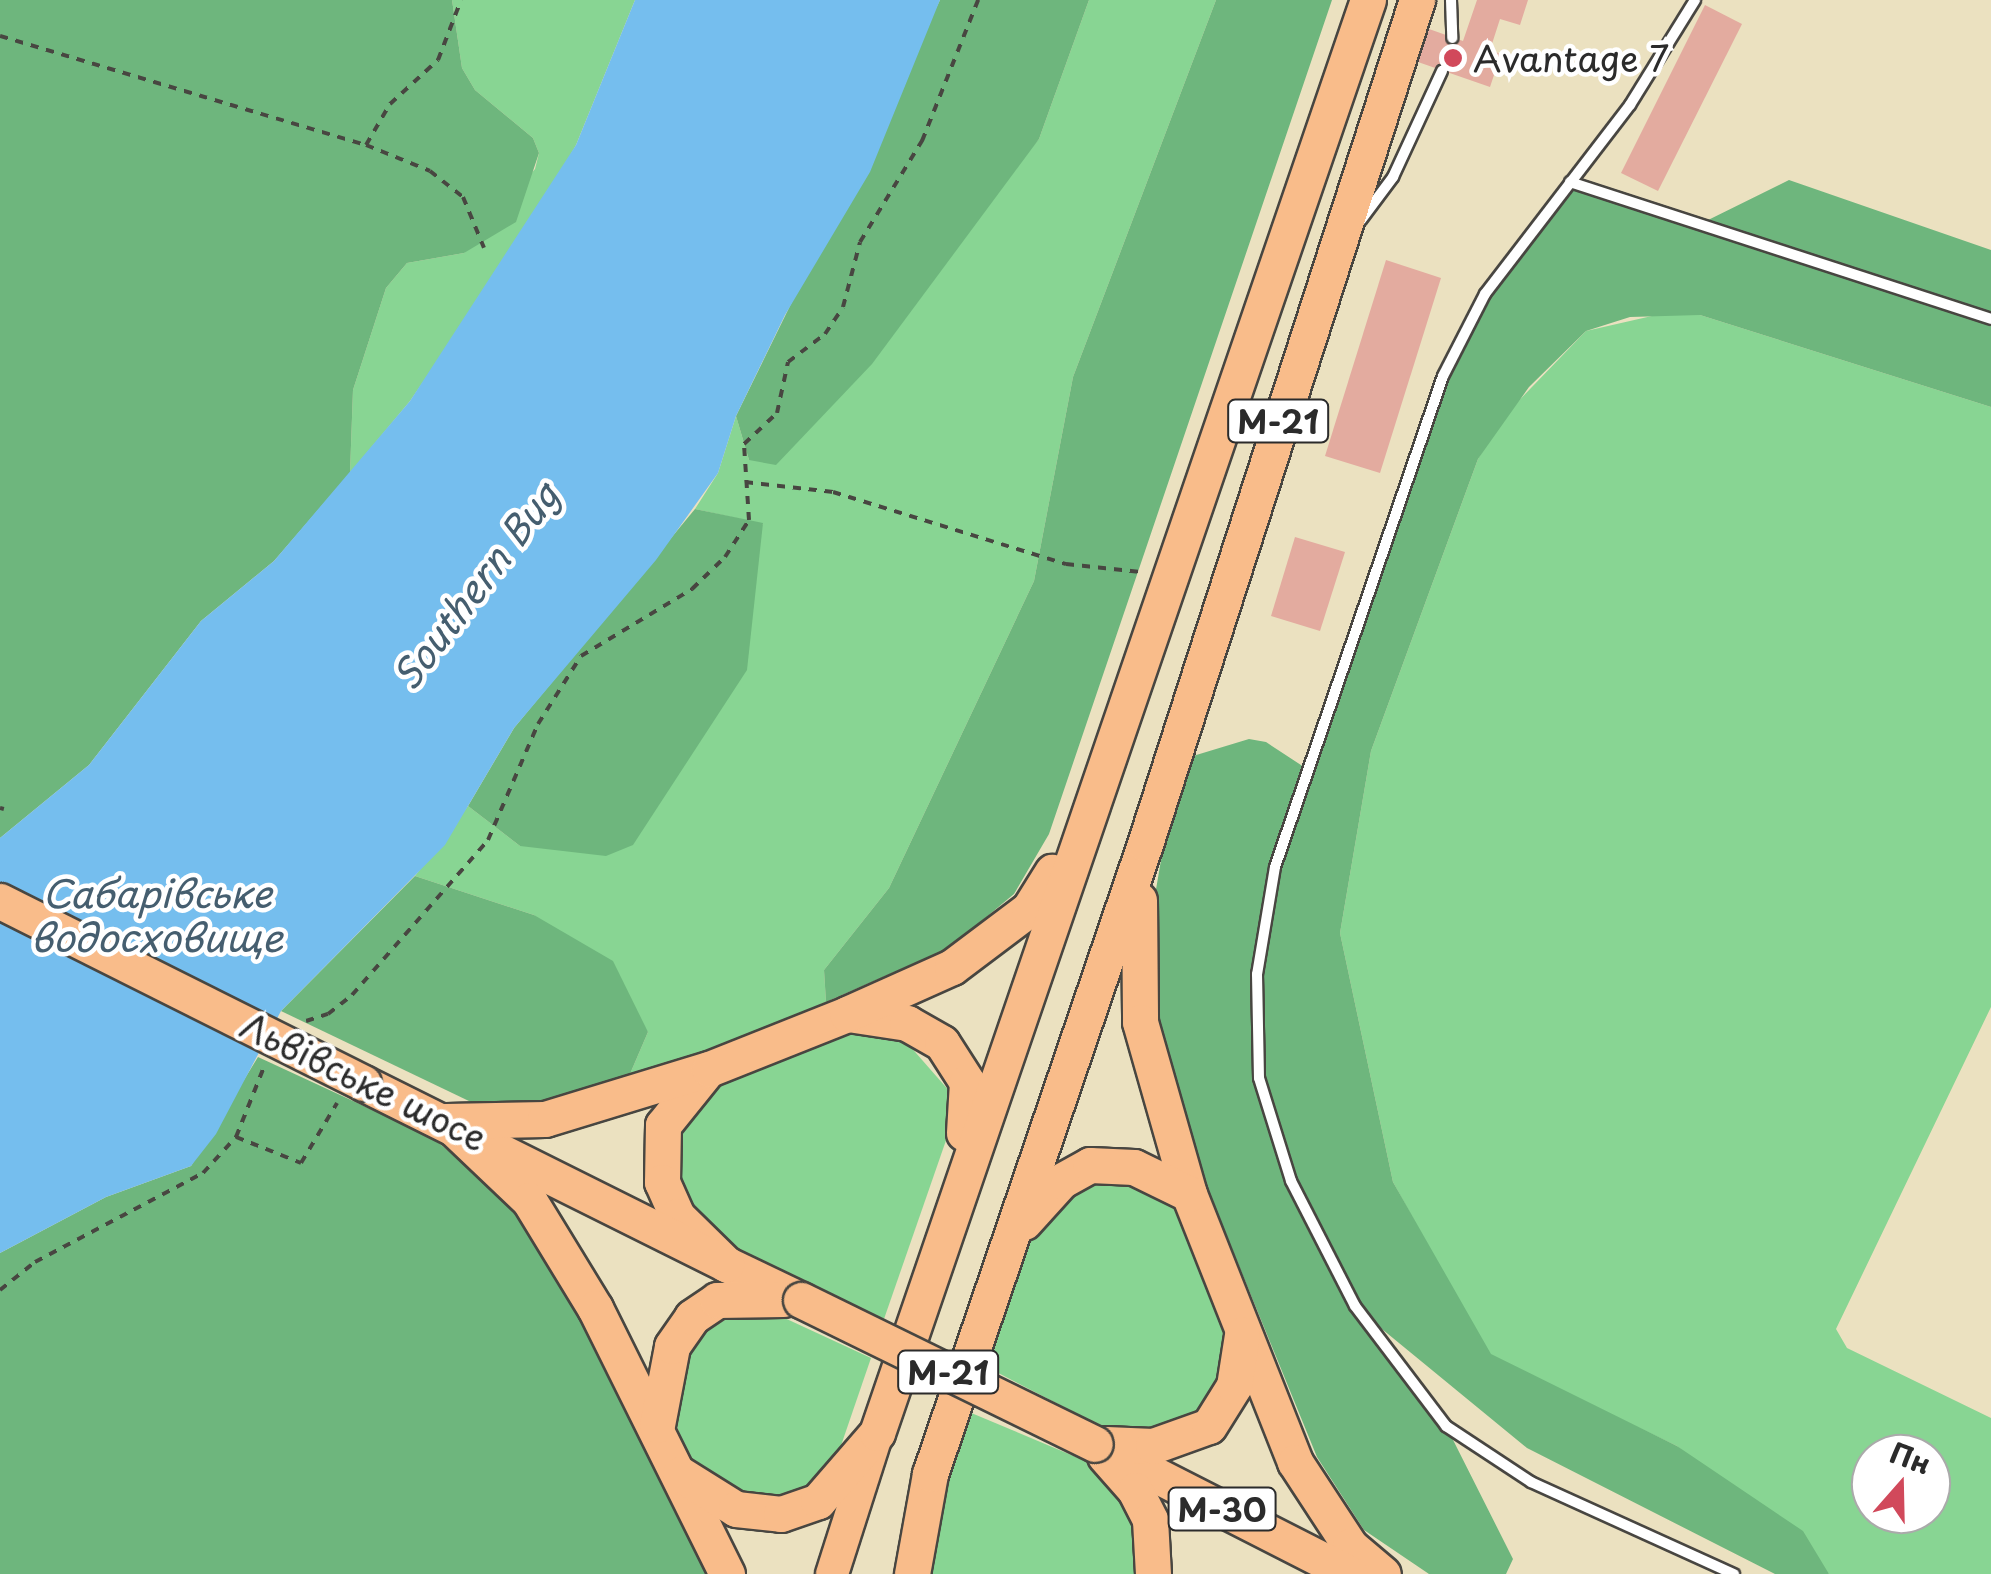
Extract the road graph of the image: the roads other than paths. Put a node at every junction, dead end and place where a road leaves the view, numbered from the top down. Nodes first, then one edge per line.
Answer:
1 (1368, 0) edge
2 (1417, 0) edge
3 (1451, 0) edge
4 (1695, 0) edge
5 (1452, 38) dead end
6 (1442, 71) dead end
7 (1570, 182) junction
8 (1328, 266) junction
9 (1991, 318) edge
10 (1083, 823) junction
11 (1145, 844) junction
12 (0, 901) edge
13 (847, 1014) junction
14 (709, 1069) junction
15 (446, 1121) junction
16 (1189, 1194) junction
17 (955, 1202) junction
18 (1011, 1239) junction
19 (726, 1264) junction
20 (801, 1300) junction
21 (1242, 1335) junction
22 (656, 1426) junction
23 (877, 1433) junction
24 (1095, 1444) junction
25 (680, 1474) junction
26 (930, 1474) junction
27 (727, 1574) edge
28 (832, 1574) edge
29 (894, 1574) edge
30 (912, 1574) edge
31 (1153, 1574) edge
32 (1350, 1574) edge
33 (1383, 1574) edge
34 (1734, 1574) edge

1 - 10 highway, М-21
2 - 8 highway, М-21
3 - 5 lane
4 - 7 lane
6 - 8 lane
7 - 9 lane
7 - 34 lane
8 - 11 highway, М-21
10 - 13 highway, М-21
10 - 17 highway
11 - 16 highway
11 - 18 highway, М-21
12 - 15 highway, Львівське шосе / М-21, bridge
13 - 14 highway, М-21
13 - 17 highway
14 - 15 highway, М-21
14 - 19 highway
15 - 19 highway, Львівське шосе / М-21
15 - 22 highway
16 - 18 highway
16 - 21 highway
17 - 23 highway
18 - 26 highway, М-21
19 - 20 highway, М-21
20 - 22 highway
20 - 24 highway, М-21, bridge
21 - 24 highway
21 - 33 highway
22 - 25 highway
23 - 25 highway
23 - 28 main road
24 - 31 highway, М-21
24 - 32 highway, М-30
25 - 27 highway
26 - 29 main road
26 - 30 highway, М-21

